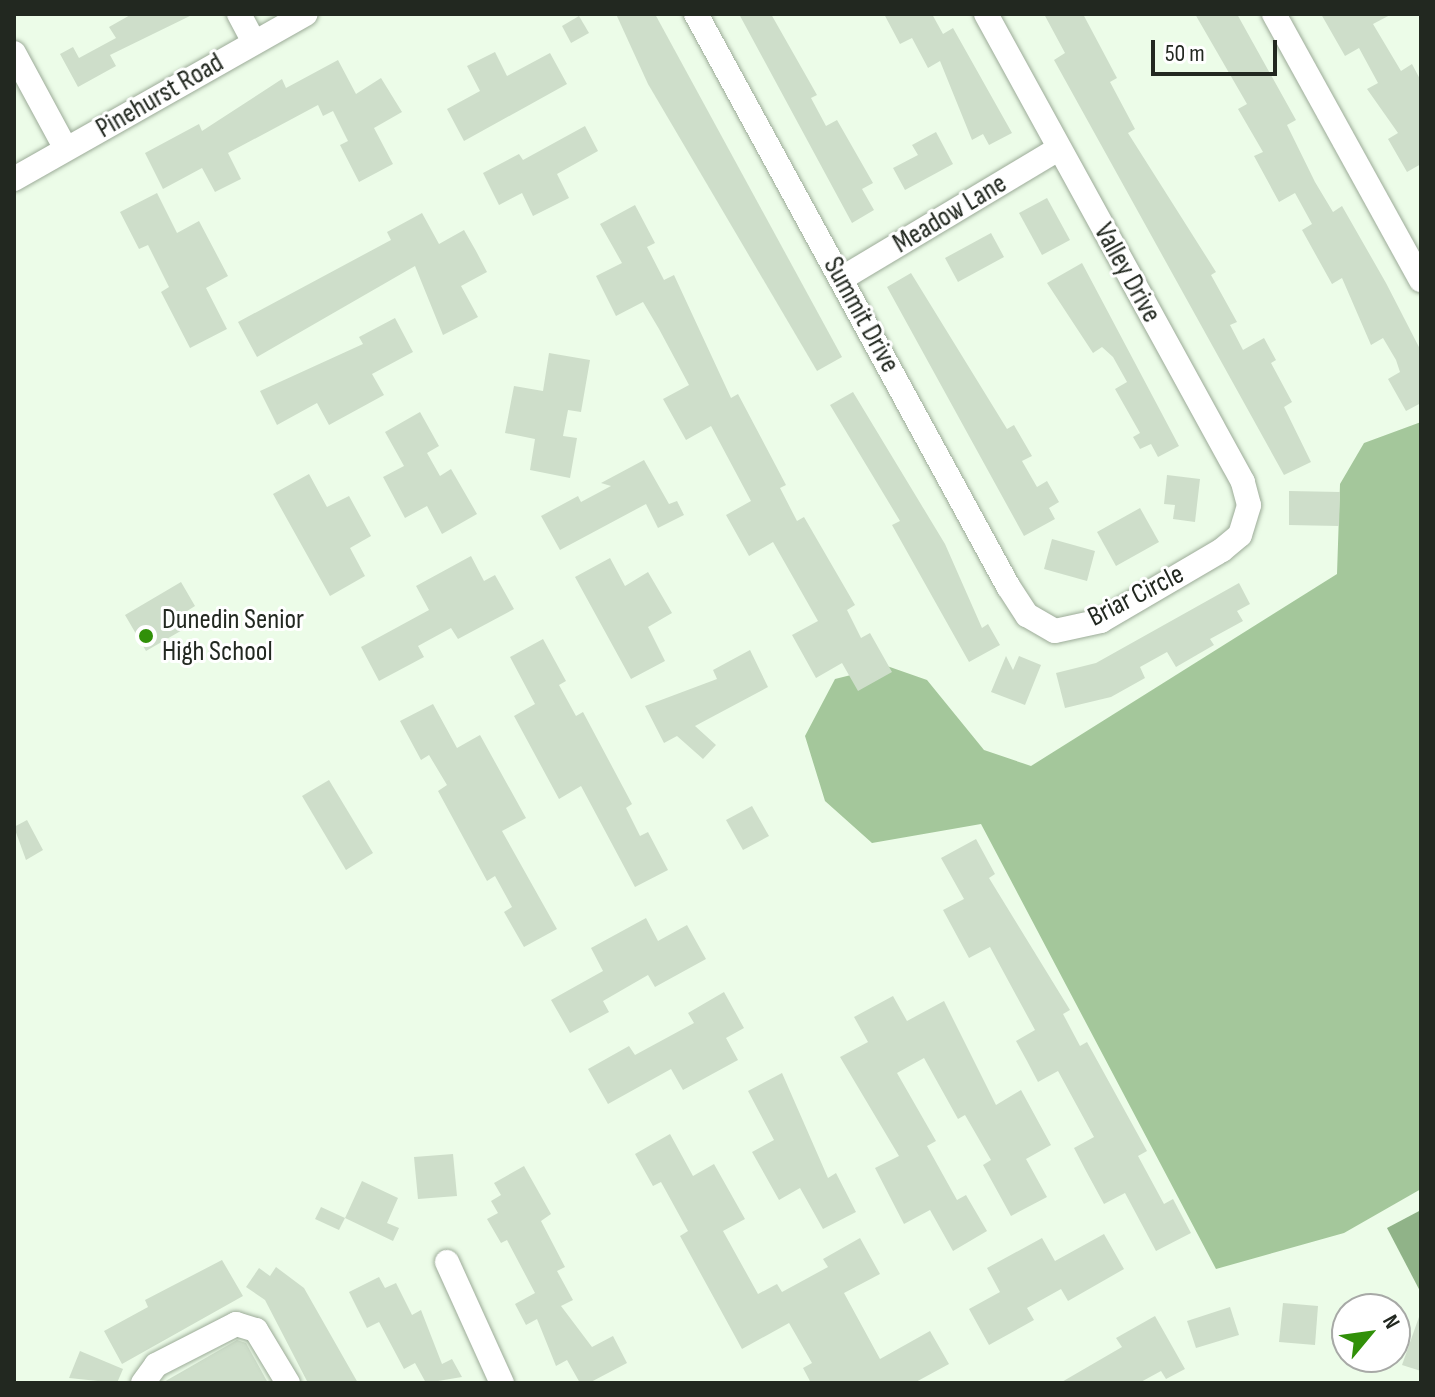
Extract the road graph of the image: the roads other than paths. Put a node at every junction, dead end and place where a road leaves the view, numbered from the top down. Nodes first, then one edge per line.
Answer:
1 (239, 14) edge
2 (306, 14) edge
3 (696, 14) edge
4 (986, 14) edge
5 (1274, 14) edge
6 (254, 42) junction
7 (14, 53) edge
8 (66, 149) junction
9 (1058, 149) junction
10 (14, 179) edge
11 (841, 279) junction
12 (1421, 280) edge
13 (1240, 535) joint
14 (1027, 615) joint
15 (447, 1262) dead end
16 (143, 1383) edge
17 (288, 1383) edge
18 (502, 1383) edge

1 - 6 street
2 - 6 street, Pinehurst Road
3 - 11 street, Summit Drive
4 - 9 street, Valley Drive
5 - 12 street
6 - 8 street, Pinehurst Road
7 - 8 street
8 - 10 street, Pinehurst Road
9 - 11 street, Meadow Lane
9 - 13 street, Valley Drive
11 - 14 street, Summit Drive
13 - 14 street, Briar Circle
15 - 18 street
16 - 17 street

